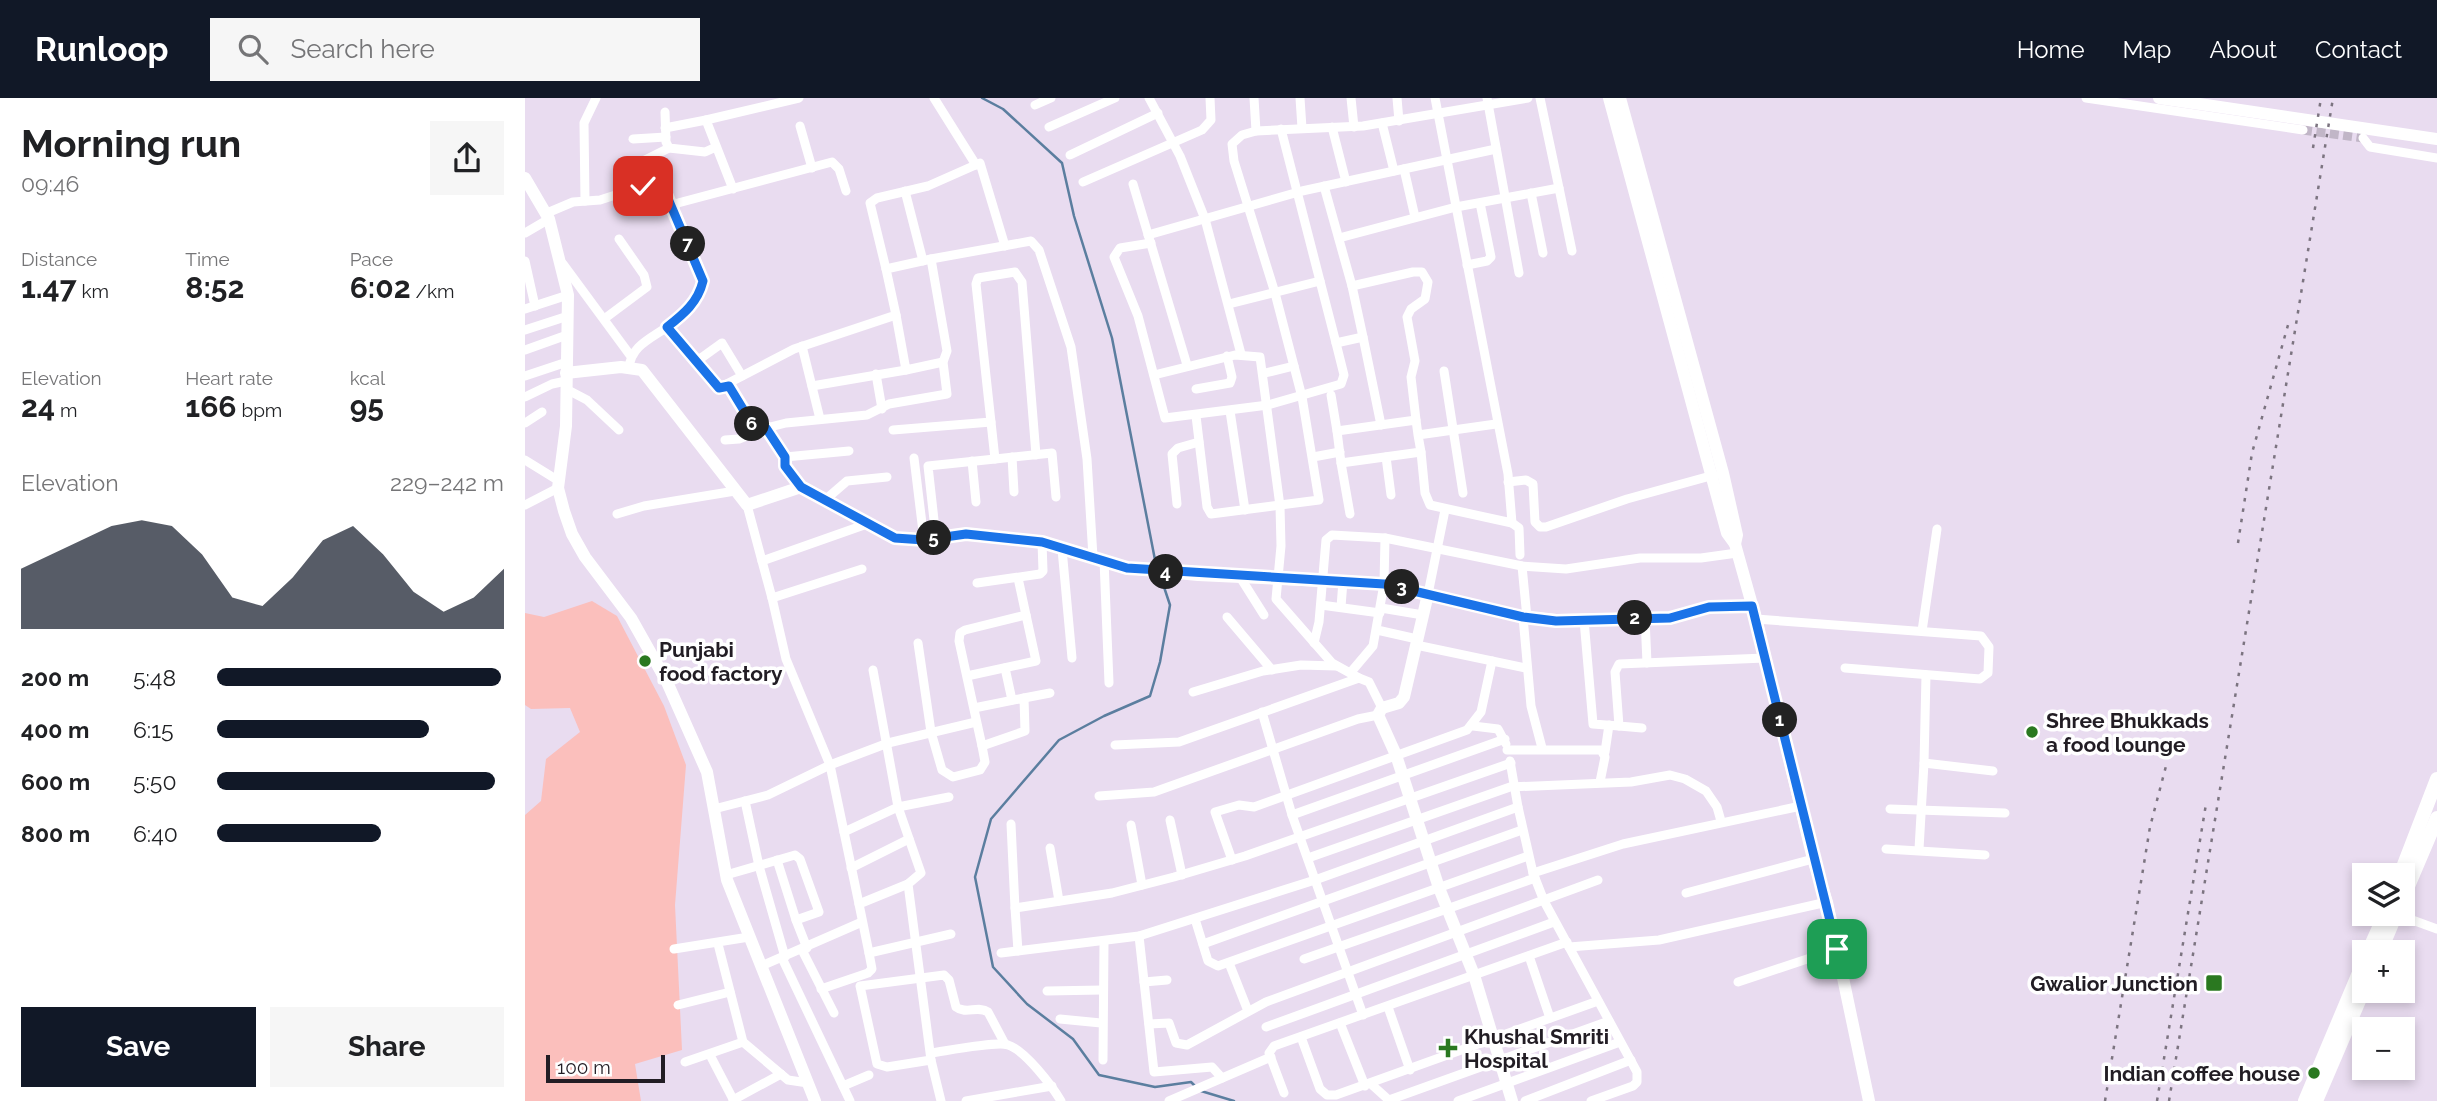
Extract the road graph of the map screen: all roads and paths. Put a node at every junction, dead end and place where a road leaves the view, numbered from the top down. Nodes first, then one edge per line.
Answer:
1 (585, 98) edge
2 (596, 98) edge
3 (799, 98) edge
4 (934, 98) edge
5 (1051, 98) edge
6 (1115, 98) edge
7 (1149, 98) edge
8 (1210, 98) edge
9 (1254, 98) edge
10 (1300, 98) edge
11 (1351, 98) edge
12 (1397, 98) edge
13 (1435, 98) edge
14 (1528, 98) edge
15 (1540, 98) edge
16 (1609, 98) edge
17 (1620, 98) edge
18 (2086, 98) edge
19 (2159, 98) edge
20 (1487, 102) edge
21 (1035, 105) dead end
22 (592, 109) junction
23 (665, 112) dead end
24 (1158, 114) junction
25 (1438, 114) junction
26 (706, 120) junction
27 (1399, 121) junction
28 (1382, 123) junction
29 (800, 126) dead end
30 (1049, 127) dead end
31 (1332, 127) junction
32 (1354, 127) junction
33 (1302, 128) junction
34 (1281, 130) junction
35 (2303, 130) tunnel mouth
36 (1256, 131) junction
37 (665, 132) junction
38 (2363, 138) tunnel mouth
39 (633, 139) dead end
40 (2437, 139) edge
41 (1172, 141) junction
42 (716, 147) junction
43 (669, 149) junction
44 (1496, 149) junction
45 (1070, 155) dead end
46 (2437, 158) edge
47 (1448, 160) junction
48 (641, 162) dead end
49 (976, 165) junction
50 (812, 168) junction
51 (1404, 169) junction
52 (1394, 171) junction
53 (525, 178) edge
54 (1083, 181) dead end
55 (1346, 181) junction
56 (1133, 184) dead end
57 (1324, 186) junction
58 (1559, 188) junction
59 (733, 189) junction
60 (846, 191) dead end
61 (905, 191) junction
62 (1297, 193) junction
63 (1531, 194) junction
64 (1505, 198) junction
65 (539, 200) junction
66 (585, 201) junction
67 (525, 203) edge
68 (1480, 203) junction
69 (1248, 207) junction
70 (672, 208) junction
71 (1456, 208) junction
72 (548, 216) junction
73 (1415, 217) junction
74 (1205, 219) junction
75 (525, 233) edge
76 (1339, 238) junction
77 (619, 239) dead end
78 (1150, 239) junction
79 (1005, 246) junction
80 (1572, 251) dead end
81 (1543, 253) dead end
82 (927, 260) junction
83 (525, 261) edge
84 (563, 264) junction
85 (1467, 265) junction
86 (886, 269) junction
87 (1519, 273) dead end
88 (1320, 281) junction
89 (1352, 286) junction
90 (1275, 293) junction
91 (568, 295) junction
92 (1229, 304) junction
93 (535, 306) junction
94 (525, 309) edge
95 (895, 315) junction
96 (568, 316) junction
97 (604, 319) junction
98 (667, 327) junction
99 (525, 330) edge
100 (567, 335) junction
101 (1363, 337) junction
102 (1336, 344) junction
103 (802, 346) junction
104 (525, 350) edge
105 (1241, 354) junction
106 (1227, 356) junction
107 (697, 361) junction
108 (630, 362) junction
109 (943, 362) junction
110 (1187, 365) junction
111 (1294, 366) junction
112 (906, 370) junction
113 (1444, 371) dead end
114 (1265, 373) junction
115 (876, 374) junction
116 (1154, 375) junction
117 (525, 376) edge
118 (566, 376) junction
119 (742, 376) junction
120 (726, 384) junction
121 (812, 386) junction
122 (1196, 389) dead end
123 (1331, 395) dead end
124 (525, 397) edge
125 (1302, 397) junction
126 (1268, 405) junction
127 (882, 409) junction
128 (1230, 411) junction
129 (543, 412) dead end
130 (1196, 416) junction
131 (820, 419) junction
132 (1416, 420) junction
133 (991, 422) junction
134 (525, 423) edge
135 (1496, 424) junction
136 (1381, 425) junction
137 (619, 429) dead end
138 (762, 430) junction
139 (893, 430) dead end
140 (1337, 431) junction
141 (1453, 431) junction
142 (1418, 435) junction
143 (725, 440) dead end
144 (1199, 442) junction
145 (849, 451) dead end
146 (1340, 452) junction
147 (1421, 452) junction
148 (1036, 455) junction
149 (785, 457) junction
150 (914, 457) dead end
151 (1012, 457) junction
152 (1313, 457) junction
153 (1386, 457) junction
154 (995, 459) junction
155 (525, 460) edge
156 (972, 461) junction
157 (1341, 463) junction
158 (1718, 474) junction
159 (887, 477) dead end
160 (1508, 482) junction
161 (559, 484) junction
162 (801, 487) junction
163 (735, 491) junction
164 (1014, 492) dead end
165 (1463, 494) dead end
166 (1391, 495) dead end
167 (1056, 497) dead end
168 (825, 500) junction
169 (976, 502) dead end
170 (525, 505) edge
171 (747, 505) junction
172 (1178, 505) dead end
173 (1280, 506) junction
174 (1245, 510) junction
175 (1445, 510) junction
176 (617, 514) dead end
177 (1350, 514) dead end
178 (934, 517) junction
179 (921, 519) junction
180 (1512, 523) junction
181 (867, 524) junction
182 (1937, 529) dead end
183 (1385, 538) junction
184 (930, 539) junction
185 (1042, 542) junction
186 (1736, 548) junction
187 (1062, 549) junction
188 (1437, 549) junction
189 (1520, 555) dead end
190 (1102, 560) junction
191 (762, 561) junction
192 (1522, 566) junction
193 (862, 569) dead end
194 (1240, 577) junction
195 (1018, 578) junction
196 (1256, 578) junction
197 (1276, 578) junction
198 (1324, 580) junction
199 (1343, 581) junction
200 (977, 583) dead end
201 (1384, 584) junction
202 (1428, 594) junction
203 (772, 598) junction
204 (1253, 598) junction
205 (1321, 605) junction
206 (1752, 606) junction
207 (1341, 607) junction
208 (1380, 610) junction
209 (1026, 615) junction
210 (1264, 615) dead end
211 (1423, 615) junction
212 (1227, 617) dead end
213 (1525, 618) junction
214 (1645, 618) junction
215 (1756, 619) junction
216 (1584, 620) junction
217 (1377, 630) junction
218 (1922, 631) junction
219 (1417, 642) junction
220 (918, 643) dead end
221 (1314, 643) junction
222 (1072, 658) dead end
223 (1765, 658) junction
224 (1492, 661) junction
225 (1647, 663) junction
226 (1336, 666) junction
227 (1005, 668) junction
228 (1526, 668) junction
229 (1845, 668) dead end
230 (873, 670) dead end
231 (1272, 670) junction
232 (1351, 672) junction
233 (1926, 675) junction
234 (967, 676) junction
235 (1359, 678) junction
236 (1108, 683) dead end
237 (1193, 692) dead end
238 (1050, 693) dead end
239 (1024, 698) junction
240 (1012, 700) junction
241 (974, 708) junction
242 (1262, 712) junction
243 (1380, 712) junction
244 (976, 722) junction
245 (1614, 725) junction
246 (1473, 726) junction
247 (1641, 728) dead end
248 (931, 732) junction
249 (1505, 739) junction
250 (888, 743) junction
251 (1115, 745) dead end
252 (982, 746) junction
253 (1275, 748) junction
254 (1542, 748) junction
255 (1507, 750) junction
256 (1605, 752) junction
257 (1396, 755) junction
258 (1511, 763) junction
259 (1924, 763) junction
260 (830, 765) junction
261 (1993, 771) dead end
262 (1403, 775) junction
263 (2437, 779) edge
264 (1600, 782) junction
265 (1515, 787) junction
266 (1287, 794) junction
267 (1099, 796) dead end
268 (949, 797) dead end
269 (1410, 798) junction
270 (745, 801) junction
271 (1801, 806) junction
272 (898, 807) junction
273 (1518, 807) junction
274 (1890, 808) dead end
275 (714, 809) junction
276 (1921, 811) junction
277 (2005, 813) dead end
278 (1292, 815) junction
279 (2437, 818) edge
280 (1417, 819) junction
281 (1171, 820) dead end
282 (1721, 821) junction
283 (1011, 824) dead end
284 (1131, 825) dead end
285 (1523, 830) junction
286 (843, 832) junction
287 (1300, 837) junction
288 (909, 839) junction
289 (1424, 842) junction
290 (1050, 848) dead end
291 (1886, 849) dead end
292 (1919, 849) junction
293 (1986, 855) dead end
294 (1528, 856) junction
295 (1308, 858) junction
296 (1813, 859) junction
297 (777, 860) junction
298 (1232, 860) junction
299 (1431, 863) junction
300 (2404, 863) edge
301 (759, 866) junction
302 (851, 868) junction
303 (2415, 870) edge
304 (1182, 874) junction
305 (726, 875) junction
306 (1534, 876) junction
307 (1315, 880) junction
308 (1598, 880) dead end
309 (908, 884) junction
310 (1142, 885) junction
311 (1439, 888) junction
312 (1686, 893) dead end
313 (1322, 900) junction
314 (1059, 901) junction
315 (1543, 901) junction
316 (1826, 902) junction
317 (859, 904) junction
318 (1015, 908) junction
319 (1447, 909) junction
320 (1195, 919) junction
321 (796, 920) junction
322 (2415, 921) edge
323 (862, 922) junction
324 (1554, 922) junction
325 (1331, 926) junction
326 (2437, 929) edge
327 (1456, 932) junction
328 (951, 934) dead end
329 (1139, 936) junction
330 (749, 937) junction
331 (918, 943) junction
332 (1104, 943) junction
333 (718, 944) junction
334 (1203, 944) junction
335 (1568, 944) junction
336 (1339, 947) junction
337 (674, 949) dead end
338 (804, 949) junction
339 (1837, 949) junction
340 (1018, 951) junction
341 (869, 953) junction
342 (1001, 953) dead end
343 (1465, 954) junction
344 (1529, 956) junction
345 (784, 957) junction
346 (1304, 959) dead end
347 (1229, 963) junction
348 (761, 966) junction
349 (1347, 971) junction
350 (1474, 975) junction
351 (919, 977) junction
352 (1167, 980) dead end
353 (859, 981) junction
354 (1144, 982) junction
355 (1738, 982) dead end
356 (821, 989) junction
357 (2352, 989) edge
358 (1102, 990) junction
359 (1047, 991) dead end
360 (730, 992) junction
361 (1355, 994) junction
362 (1598, 1000) junction
363 (2358, 1003) edge
364 (678, 1005) dead end
365 (1388, 1007) junction
366 (1248, 1011) junction
367 (834, 1013) dead end
368 (1363, 1015) junction
369 (1550, 1018) junction
370 (1060, 1019) dead end
371 (1609, 1021) junction
372 (1101, 1023) junction
373 (1341, 1023) junction
374 (1149, 1024) junction
375 (1266, 1027) dead end
376 (1301, 1037) junction
377 (1494, 1040) junction
378 (743, 1042) junction
379 (1620, 1042) junction
380 (1005, 1044) junction
381 (711, 1055) junction
382 (931, 1056) junction
383 (1271, 1057) junction
384 (1103, 1060) dead end
385 (1631, 1060) junction
386 (1501, 1061) junction
387 (685, 1062) dead end
388 (1410, 1070) junction
389 (781, 1074) junction
390 (870, 1075) dead end
391 (1221, 1078) junction
392 (808, 1083) junction
393 (1507, 1083) junction
394 (1368, 1085) junction
395 (843, 1086) junction
396 (1052, 1086) junction
397 (1284, 1093) dead end
398 (733, 1100) edge
399 (815, 1101) edge
400 (850, 1101) edge
401 (941, 1101) edge
402 (966, 1101) edge
403 (1061, 1101) edge
404 (1169, 1101) edge
405 (1390, 1101) edge
406 (1458, 1101) edge
407 (1512, 1101) edge
408 (1525, 1101) edge
409 (1591, 1101) edge
410 (1869, 1101) edge
411 (2305, 1101) edge
412 (2316, 1101) edge

1 - 22 street
2 - 22 street
3 - 26 street
4 - 49 street
5 - 21 street
6 - 30 street
7 - 24 street
8 - 41 street
9 - 36 street
10 - 33 street
11 - 32 street
12 - 27 street
13 - 25 street
14 - 20 street
15 - 58 street
16 - 158 main road
17 - 158 main road
18 - 35 street
19 - 40 main road
20 - 25 street
20 - 44 street
22 - 66 street
23 - 37 street
24 - 41 street
24 - 45 street
25 - 27 street
25 - 47 street
26 - 37 street
26 - 42 street
27 - 28 street
28 - 32 street
28 - 52 street
29 - 50 street
31 - 32 street
31 - 33 street
31 - 55 street
33 - 34 street
34 - 36 street
34 - 62 street
36 - 69 street
37 - 39 street
37 - 43 street
38 - 46 street
41 - 54 street
41 - 74 street
42 - 43 street
42 - 59 street
43 - 48 street
44 - 47 street
44 - 64 street
47 - 51 street
47 - 71 street
49 - 61 street
49 - 79 street
50 - 59 street
50 - 60 street
51 - 52 street
51 - 73 street
52 - 55 street
53 - 65 main road
55 - 57 street
56 - 78 street
57 - 62 street
57 - 76 street
58 - 63 street
58 - 80 street
59 - 70 street
61 - 82 street
61 - 86 street
62 - 69 street
62 - 88 street
63 - 64 street
63 - 81 street
64 - 68 street
64 - 87 street
65 - 67 street
65 - 72 main road
66 - 70 street
66 - 72 street
68 - 71 street
68 - 85 street
69 - 74 street
69 - 90 street
70 - 98 street
71 - 73 street
71 - 85 street
72 - 75 street
72 - 84 main road
73 - 76 street
74 - 78 street
74 - 92 street
76 - 89 street
77 - 97 street
78 - 110 street
78 - 116 street
79 - 82 street
79 - 190 street
82 - 86 street
82 - 109 street
83 - 93 street
84 - 91 main road
84 - 97 street
85 - 135 street
86 - 95 street
88 - 90 street
88 - 102 street
89 - 101 street
89 - 132 street
90 - 92 street
90 - 111 street
91 - 93 street
91 - 96 main road
92 - 105 street
93 - 94 street
95 - 103 street
95 - 112 street
96 - 99 street
96 - 100 main road
97 - 108 street
98 - 107 street
98 - 108 street
100 - 104 street
100 - 118 main road
101 - 102 street
101 - 136 street
102 - 125 street
103 - 119 street
103 - 121 street
105 - 106 street
105 - 114 street
106 - 110 street
106 - 122 street
107 - 119 street
107 - 120 street
108 - 118 main road
108 - 163 main road
109 - 112 street
109 - 127 street
110 - 116 street
111 - 114 street
111 - 125 street
112 - 115 street
113 - 141 street
114 - 126 street
115 - 121 street
115 - 127 street
116 - 130 street
117 - 118 street
118 - 124 street
118 - 137 street
118 - 161 main road
119 - 120 street
120 - 138 street
121 - 131 street
123 - 140 street
125 - 126 street
125 - 152 street
126 - 128 street
126 - 173 street
127 - 131 street
128 - 130 street
128 - 174 street
129 - 134 street
130 - 144 street
131 - 138 street
132 - 136 street
132 - 142 street
133 - 139 street
133 - 148 street
133 - 154 street
135 - 141 street
135 - 160 street
136 - 140 street
138 - 143 street
138 - 149 street
140 - 146 street
141 - 142 street
141 - 165 street
142 - 147 street
144 - 172 street
144 - 174 street
145 - 149 street
146 - 152 street
146 - 157 street
147 - 153 street
147 - 175 street
148 - 151 street
148 - 167 street
149 - 162 street
150 - 179 street
151 - 154 street
151 - 164 street
152 - 173 street
153 - 157 street
153 - 166 street
154 - 156 street
155 - 161 street
156 - 169 street
156 - 178 street
157 - 177 street
158 - 160 street
158 - 186 main road
159 - 168 street
160 - 180 street
161 - 170 street
161 - 275 main road
162 - 168 main road
162 - 171 main road
163 - 171 main road
163 - 176 street
168 - 181 main road
171 - 191 street
173 - 174 street
173 - 197 street
175 - 180 street
175 - 188 street
178 - 179 street
178 - 184 street
179 - 184 street
180 - 189 street
181 - 184 main road
181 - 191 street
182 - 218 street
183 - 188 street
183 - 198 street
183 - 201 street
184 - 185 main road
185 - 187 main road
185 - 195 street
186 - 192 street
186 - 206 main road
187 - 190 main road
187 - 222 street
188 - 192 street
188 - 202 street
190 - 194 main road
190 - 236 street
191 - 203 street
192 - 213 street
193 - 203 street
194 - 196 main road
194 - 204 street
195 - 200 street
195 - 209 street
196 - 197 main road
196 - 204 street
197 - 198 main road
197 - 221 street
198 - 199 main road
198 - 205 street
199 - 201 main road
199 - 207 street
201 - 202 main road
201 - 208 street
202 - 211 main road
202 - 213 main road
203 - 260 street
204 - 210 street
205 - 207 street
205 - 221 street
206 - 214 main road
206 - 215 main road
207 - 208 street
208 - 211 street
208 - 217 street
209 - 227 street
209 - 234 street
211 - 219 main road
212 - 231 street
213 - 216 main road
213 - 228 street
214 - 216 main road
214 - 225 street
215 - 218 street
215 - 223 main road
216 - 245 street
217 - 219 street
217 - 232 street
218 - 233 street
219 - 224 street
219 - 243 main road
220 - 248 street
221 - 226 street
223 - 225 street
223 - 271 main road
224 - 228 street
224 - 246 street
225 - 245 street
226 - 231 street
226 - 232 street
227 - 234 street
227 - 240 street
228 - 254 street
229 - 233 street
230 - 250 street
231 - 237 street
232 - 235 street
233 - 259 street
234 - 241 street
235 - 242 street
235 - 243 street
238 - 239 street
239 - 240 street
239 - 252 street
240 - 241 street
241 - 244 street
242 - 251 street
242 - 253 street
243 - 253 street
243 - 257 main road
244 - 248 street
244 - 252 street
245 - 247 street
245 - 256 street
246 - 249 street
246 - 257 street
248 - 250 street
248 - 252 street
249 - 255 street
249 - 262 street
250 - 260 street
250 - 272 street
253 - 266 street
253 - 267 street
254 - 255 street
254 - 256 street
255 - 258 street
256 - 264 street
257 - 262 main road
257 - 266 street
258 - 265 street
258 - 269 street
259 - 261 street
259 - 276 street
260 - 270 street
260 - 286 street
262 - 269 main road
262 - 278 street
263 - 300 main road
264 - 265 street
264 - 282 street
265 - 273 street
265 - 280 street
266 - 278 street
266 - 298 street
268 - 272 street
269 - 280 main road
269 - 287 street
270 - 275 street
270 - 301 street
271 - 282 street
271 - 296 main road
272 - 286 street
272 - 288 street
273 - 285 street
273 - 289 street
274 - 276 street
275 - 305 main road
276 - 277 street
276 - 292 street
278 - 287 street
279 - 303 main road
280 - 289 main road
280 - 295 street
281 - 304 street
282 - 306 street
283 - 318 street
284 - 310 street
285 - 294 street
285 - 299 street
286 - 302 street
287 - 295 street
287 - 298 street
288 - 302 street
288 - 309 street
289 - 299 main road
289 - 307 street
290 - 314 street
291 - 292 street
292 - 293 street
294 - 306 street
294 - 311 street
295 - 307 street
296 - 312 street
296 - 316 main road
297 - 301 street
297 - 321 street
297 - 321 street
298 - 304 street
299 - 311 main road
299 - 313 street
301 - 305 street
301 - 345 street
302 - 317 street
304 - 310 street
305 - 330 main road
306 - 315 street
306 - 319 street
307 - 313 street
307 - 320 street
308 - 315 street
309 - 317 street
309 - 331 street
310 - 314 street
311 - 319 main road
311 - 325 street
313 - 325 street
313 - 334 street
314 - 318 street
315 - 324 street
315 - 327 street
316 - 335 street
316 - 339 main road
317 - 323 street
318 - 340 street
319 - 327 main road
319 - 336 street
320 - 329 street
320 - 334 street
321 - 338 street
322 - 326 street
323 - 338 street
323 - 341 street
324 - 335 street
324 - 343 street
325 - 336 street
325 - 347 street
327 - 343 main road
327 - 349 street
328 - 331 street
329 - 332 street
329 - 354 street
330 - 333 street
330 - 348 main road
331 - 341 street
331 - 351 street
332 - 340 street
332 - 358 street
333 - 337 street
333 - 360 street
334 - 347 street
335 - 344 street
335 - 362 street
336 - 346 street
336 - 349 street
338 - 345 street
338 - 356 street
339 - 355 street
339 - 410 main road
340 - 342 street
341 - 353 street
343 - 350 main road
343 - 361 street
344 - 350 street
344 - 369 street
345 - 348 street
345 - 395 street
347 - 366 street
348 - 392 main road
349 - 361 street
349 - 366 street
350 - 365 street
350 - 377 main road
351 - 353 street
351 - 380 street
351 - 382 street
352 - 354 street
353 - 356 street
353 - 382 street
354 - 374 street
356 - 367 street
357 - 411 main road
358 - 359 street
358 - 372 street
360 - 364 street
360 - 378 street
361 - 368 street
361 - 375 street
362 - 369 street
362 - 371 street
363 - 412 main road
365 - 368 street
365 - 388 street
366 - 374 street
368 - 373 street
369 - 377 street
370 - 372 street
371 - 379 street
371 - 386 street
372 - 384 street
373 - 376 street
373 - 394 street
374 - 391 street
376 - 383 street
376 - 394 street
377 - 386 main road
377 - 388 street
378 - 381 street
378 - 389 street
379 - 385 street
379 - 393 street
380 - 382 street
380 - 396 street
381 - 387 street
381 - 398 street
382 - 401 street
383 - 391 street
383 - 397 street
385 - 408 street
385 - 409 street
386 - 393 main road
386 - 405 street
388 - 394 street
389 - 392 street
389 - 398 street
390 - 395 street
391 - 404 street
392 - 399 main road
393 - 406 street
393 - 407 main road
394 - 405 street
395 - 400 street
396 - 402 street
396 - 403 street

